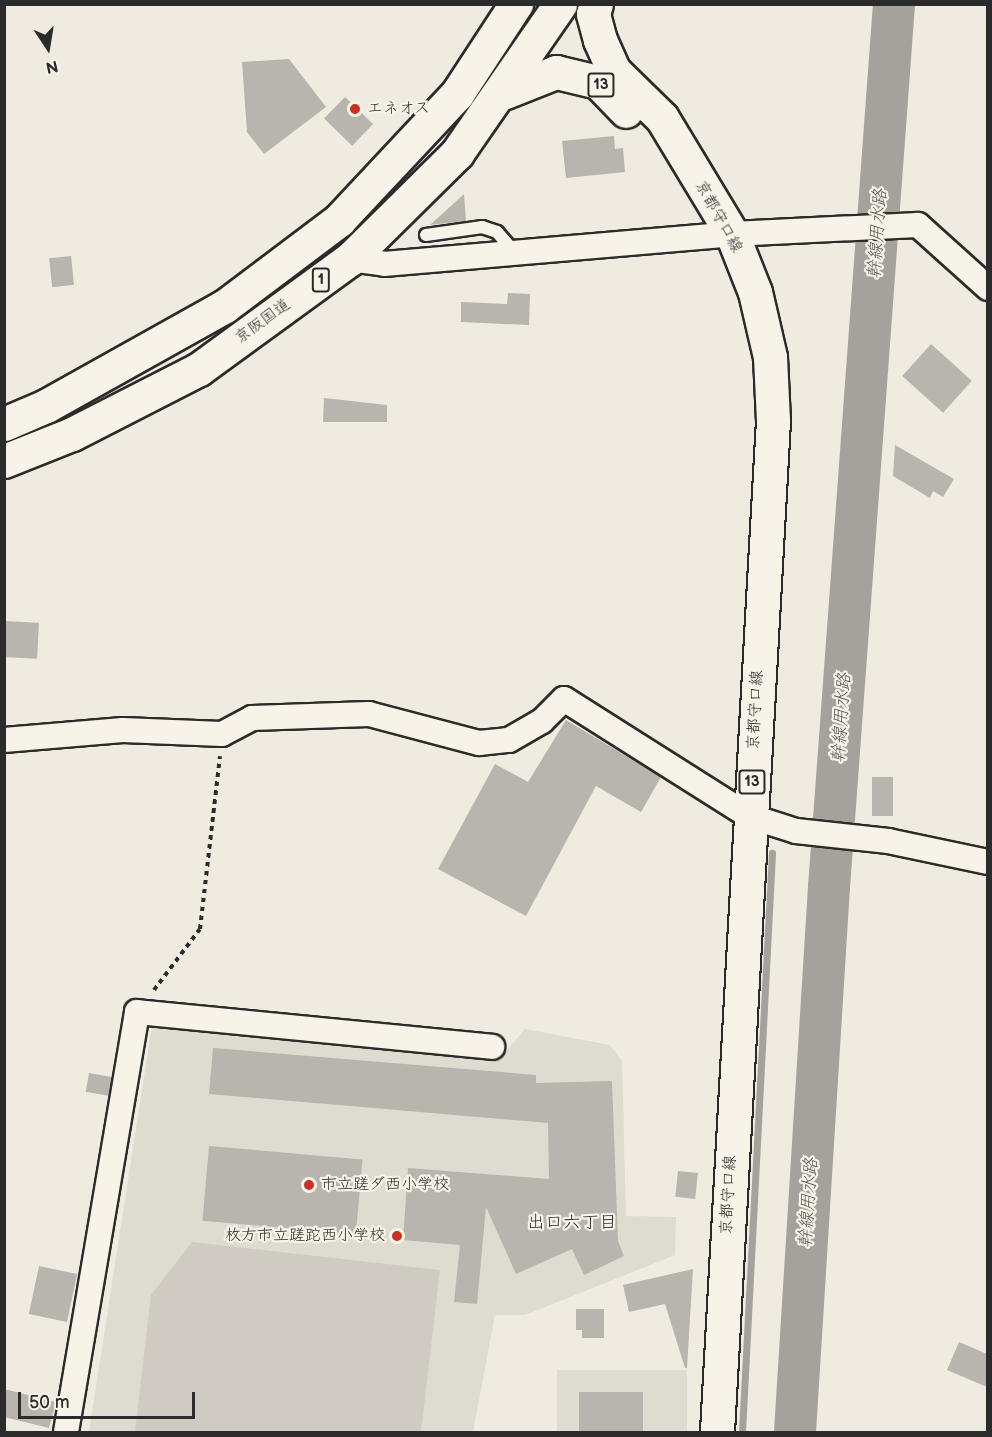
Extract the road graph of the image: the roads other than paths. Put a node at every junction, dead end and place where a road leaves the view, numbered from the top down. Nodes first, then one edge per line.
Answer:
1 (516, 4) edge
2 (560, 4) edge
3 (596, 4) edge
4 (503, 93) junction
5 (680, 151) junction
6 (732, 234) junction
7 (426, 235) dead end
8 (516, 254) junction
9 (350, 259) junction
10 (987, 288) edge
11 (4, 424) edge
12 (4, 461) edge
13 (4, 740) edge
14 (749, 816) junction
15 (987, 862) edge
16 (492, 1047) dead end
17 (66, 1432) edge
18 (717, 1432) edge

1 - 11 main road, 1
2 - 4 main road, 京阪国道 / 1
3 - 5 main road, 京都守口線 / 13
4 - 5 main road, 京都守口線 / 13
4 - 9 main road, 京阪国道 / 1
5 - 6 main road, 京都守口線 / 13
6 - 8 street
6 - 10 street
6 - 14 main road, 京都守口線 / 13
7 - 8 lane
8 - 9 street
9 - 12 main road, 京阪国道 / 1
13 - 14 street
14 - 15 street
14 - 18 main road, 京都守口線 / 13
16 - 17 street

